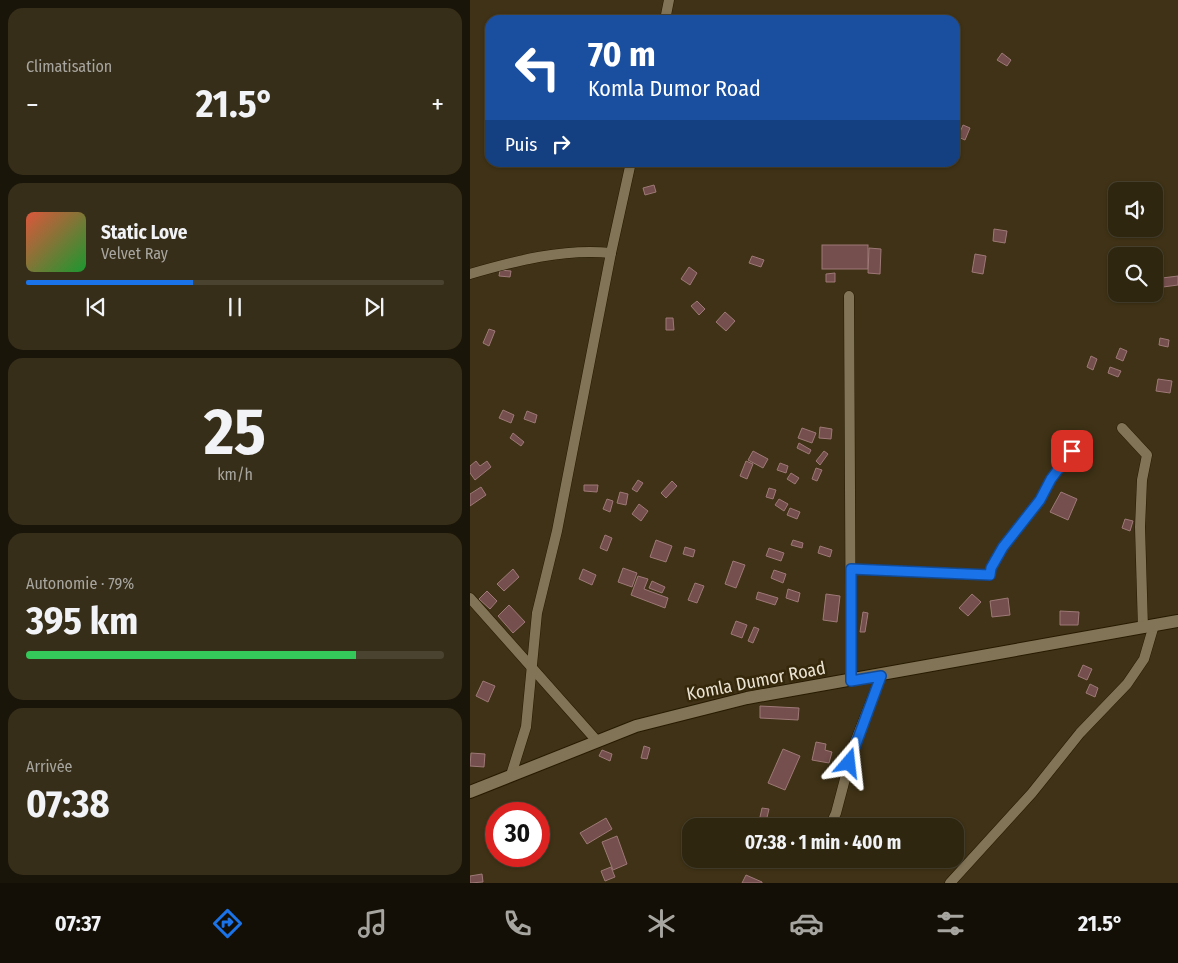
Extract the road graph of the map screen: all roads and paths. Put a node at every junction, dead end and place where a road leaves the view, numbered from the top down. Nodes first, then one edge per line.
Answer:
1 (669, 0) edge
2 (666, 15) edge
3 (630, 167) edge
4 (611, 253) junction
5 (470, 274) edge
6 (849, 296) dead end
7 (1122, 428) dead end
8 (1072, 451) dead end
9 (851, 569) junction
10 (470, 598) edge
11 (1178, 621) edge
12 (1149, 626) junction
13 (530, 667) junction
14 (881, 676) junction
15 (851, 681) junction
16 (596, 741) junction
17 (511, 775) junction
18 (470, 792) edge
19 (834, 818) edge
20 (950, 883) edge

1 - 2 street
3 - 4 street
4 - 5 street
4 - 13 street
6 - 9 street
7 - 12 street
8 - 9 street
9 - 15 street
10 - 13 street
11 - 12 street, Komla Dumor Road
12 - 14 street, Komla Dumor Road
12 - 20 street
13 - 16 street
13 - 17 street
14 - 15 street, Komla Dumor Road
14 - 19 street
15 - 16 street, Komla Dumor Road
16 - 17 street, Komla Dumor Road
17 - 18 street, Komla Dumor Road

